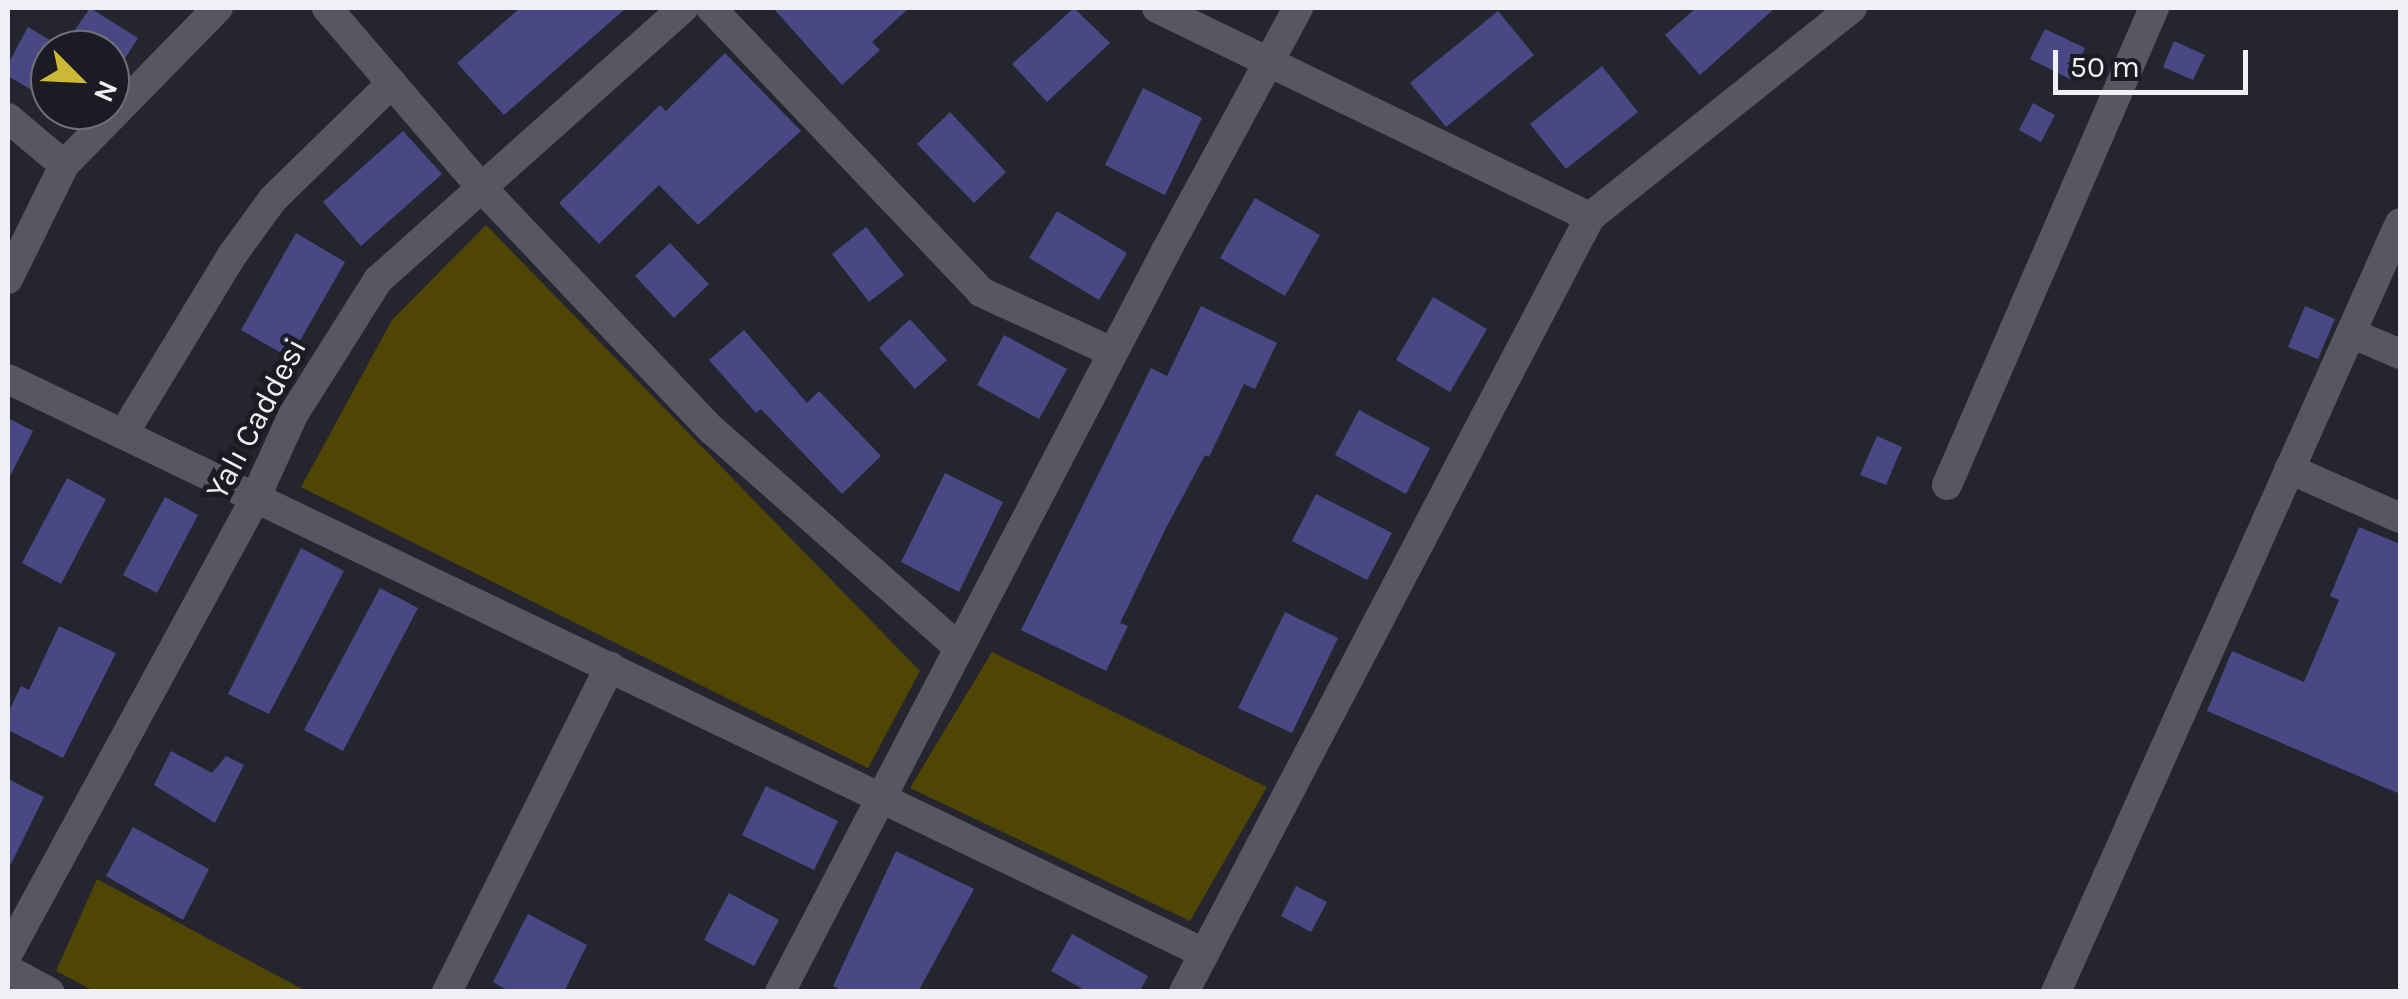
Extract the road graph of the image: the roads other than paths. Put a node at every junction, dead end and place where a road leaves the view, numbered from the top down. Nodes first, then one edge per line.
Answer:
1 (218, 8) edge
2 (327, 8) edge
3 (683, 8) edge
4 (711, 8) edge
5 (1156, 8) edge
6 (1298, 8) edge
7 (1852, 8) edge
8 (2154, 8) edge
9 (1267, 64) junction
10 (392, 83) junction
11 (8, 118) edge
12 (64, 166) junction
13 (481, 188) junction
14 (1590, 217) junction
15 (2400, 223) edge
16 (8, 279) edge
17 (2351, 332) junction
18 (1112, 352) junction
19 (2400, 354) edge
20 (8, 380) edge
21 (124, 433) junction
22 (2290, 469) junction
23 (1947, 486) dead end
24 (254, 500) junction
25 (2400, 518) edge
26 (958, 647) junction
27 (610, 667) junction
28 (879, 800) junction
29 (1204, 952) junction
30 (8, 953) edge
31 (8, 970) edge
32 (49, 992) edge
33 (446, 992) edge
34 (780, 992) edge
35 (1184, 992) edge
36 (2056, 992) edge

1 - 12 street
2 - 10 street
3 - 13 street, Yalı Caddesi
4 - 18 street
5 - 9 street
6 - 9 street
7 - 14 street
8 - 23 street
9 - 14 street
9 - 18 street
10 - 13 street
10 - 21 street
11 - 12 street
12 - 16 street
13 - 24 street, Yalı Caddesi
13 - 26 street
14 - 29 street
15 - 17 street
17 - 19 street
17 - 22 street
18 - 26 street
20 - 21 street
21 - 24 street
22 - 25 street
22 - 36 street
24 - 27 street
24 - 30 street, Yalı Caddesi
26 - 28 street
27 - 28 street
27 - 33 street
28 - 29 street
28 - 34 street
29 - 35 street
31 - 32 street

